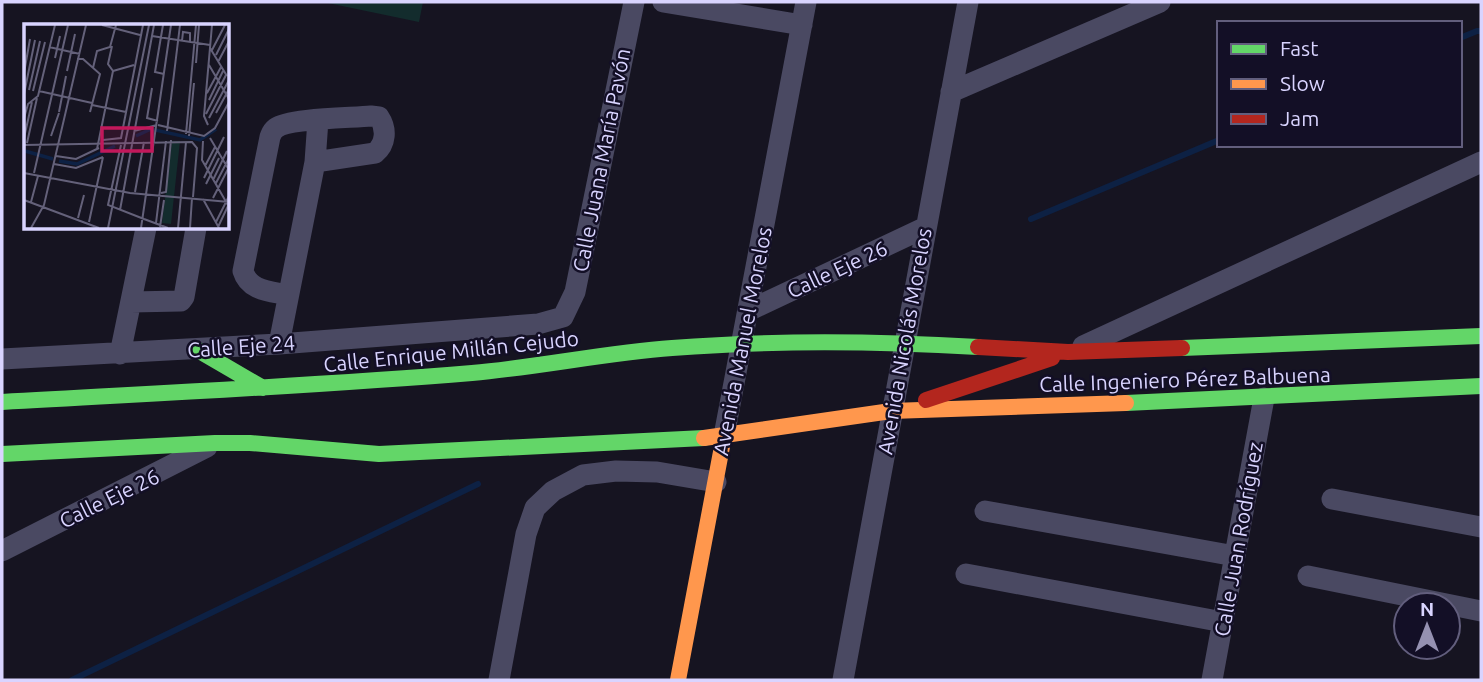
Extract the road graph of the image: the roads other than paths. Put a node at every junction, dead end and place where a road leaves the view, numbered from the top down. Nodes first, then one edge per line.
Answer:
1 (634, 2) edge
2 (663, 2) edge
3 (806, 2) edge
4 (968, 2) edge
5 (1160, 2) edge
6 (802, 25) junction
7 (950, 92) junction
8 (318, 120) junction
9 (315, 162) junction
10 (1481, 162) edge
11 (926, 227) junction
12 (146, 229) edge
13 (196, 229) edge
14 (288, 295) junction
15 (131, 302) junction
16 (748, 312) junction
17 (563, 317) joint
18 (1481, 336) edge
19 (741, 343) junction
20 (904, 343) junction
21 (279, 344) junction
22 (196, 349) junction
23 (1068, 352) junction
24 (120, 354) junction
25 (2, 359) edge
26 (1481, 386) edge
27 (263, 388) junction
28 (1264, 398) junction
29 (2, 402) edge
30 (891, 411) junction
31 (724, 436) junction
32 (215, 443) junction
33 (2, 454) edge
34 (716, 482) junction
35 (1332, 499) dead end
36 (985, 511) dead end
37 (1481, 527) edge
38 (2, 551) edge
39 (1235, 556) junction
40 (966, 574) dead end
41 (1308, 576) dead end
42 (1481, 611) edge
43 (1223, 622) junction
44 (499, 680) edge
45 (678, 680) edge
46 (843, 680) edge
47 (1212, 680) edge

1 - 17 street, Calle Juana María Pavón
2 - 6 street
3 - 6 street, Avenida Manuel Morelos
4 - 7 street, Avenida Nicolás Morelos
5 - 7 street
6 - 16 street, Avenida Manuel Morelos
7 - 11 street, Avenida Nicolás Morelos
8 - 9 street
8 - 9 street
8 - 14 street
9 - 14 street
10 - 23 street
11 - 16 street, Calle Eje 26
11 - 20 street, Avenida Nicolás Morelos
12 - 15 street
13 - 15 street
14 - 21 street
15 - 24 street
16 - 19 street, Avenida Manuel Morelos
17 - 21 street, Calle Eje 24
18 - 23 main road, Calle Ingeniero Pérez Balbuena
19 - 20 main road, Calle Enrique Millán Cejudo
19 - 27 main road, Calle Enrique Millán Cejudo
19 - 31 street, Avenida Manuel Morelos
20 - 23 main road, Calle Ingeniero Pérez Balbuena
20 - 30 street, Avenida Nicolás Morelos
21 - 22 street, Calle Eje 24
22 - 24 street, Calle Eje 24
22 - 27 main road
23 - 30 main road
24 - 25 street, Calle Eje 24
26 - 28 main road, Calle Ingeniero Pérez Balbuena
27 - 29 main road, Calle Enrique Millán Cejudo
28 - 30 main road, Calle Ingeniero Pérez Balbuena
28 - 39 street, Calle Juan Rodríguez
30 - 31 main road
30 - 46 street, Avenida Nicolás Morelos
31 - 32 main road
31 - 34 main road, Avenida Manuel Morelos
32 - 33 main road
32 - 38 street, Calle Eje 26
34 - 44 street
34 - 45 main road, Avenida Manuel Morelos
35 - 37 street
36 - 39 street
39 - 43 street, Calle Juan Rodríguez
40 - 43 street
41 - 42 street
43 - 47 street, Calle Juan Rodríguez

